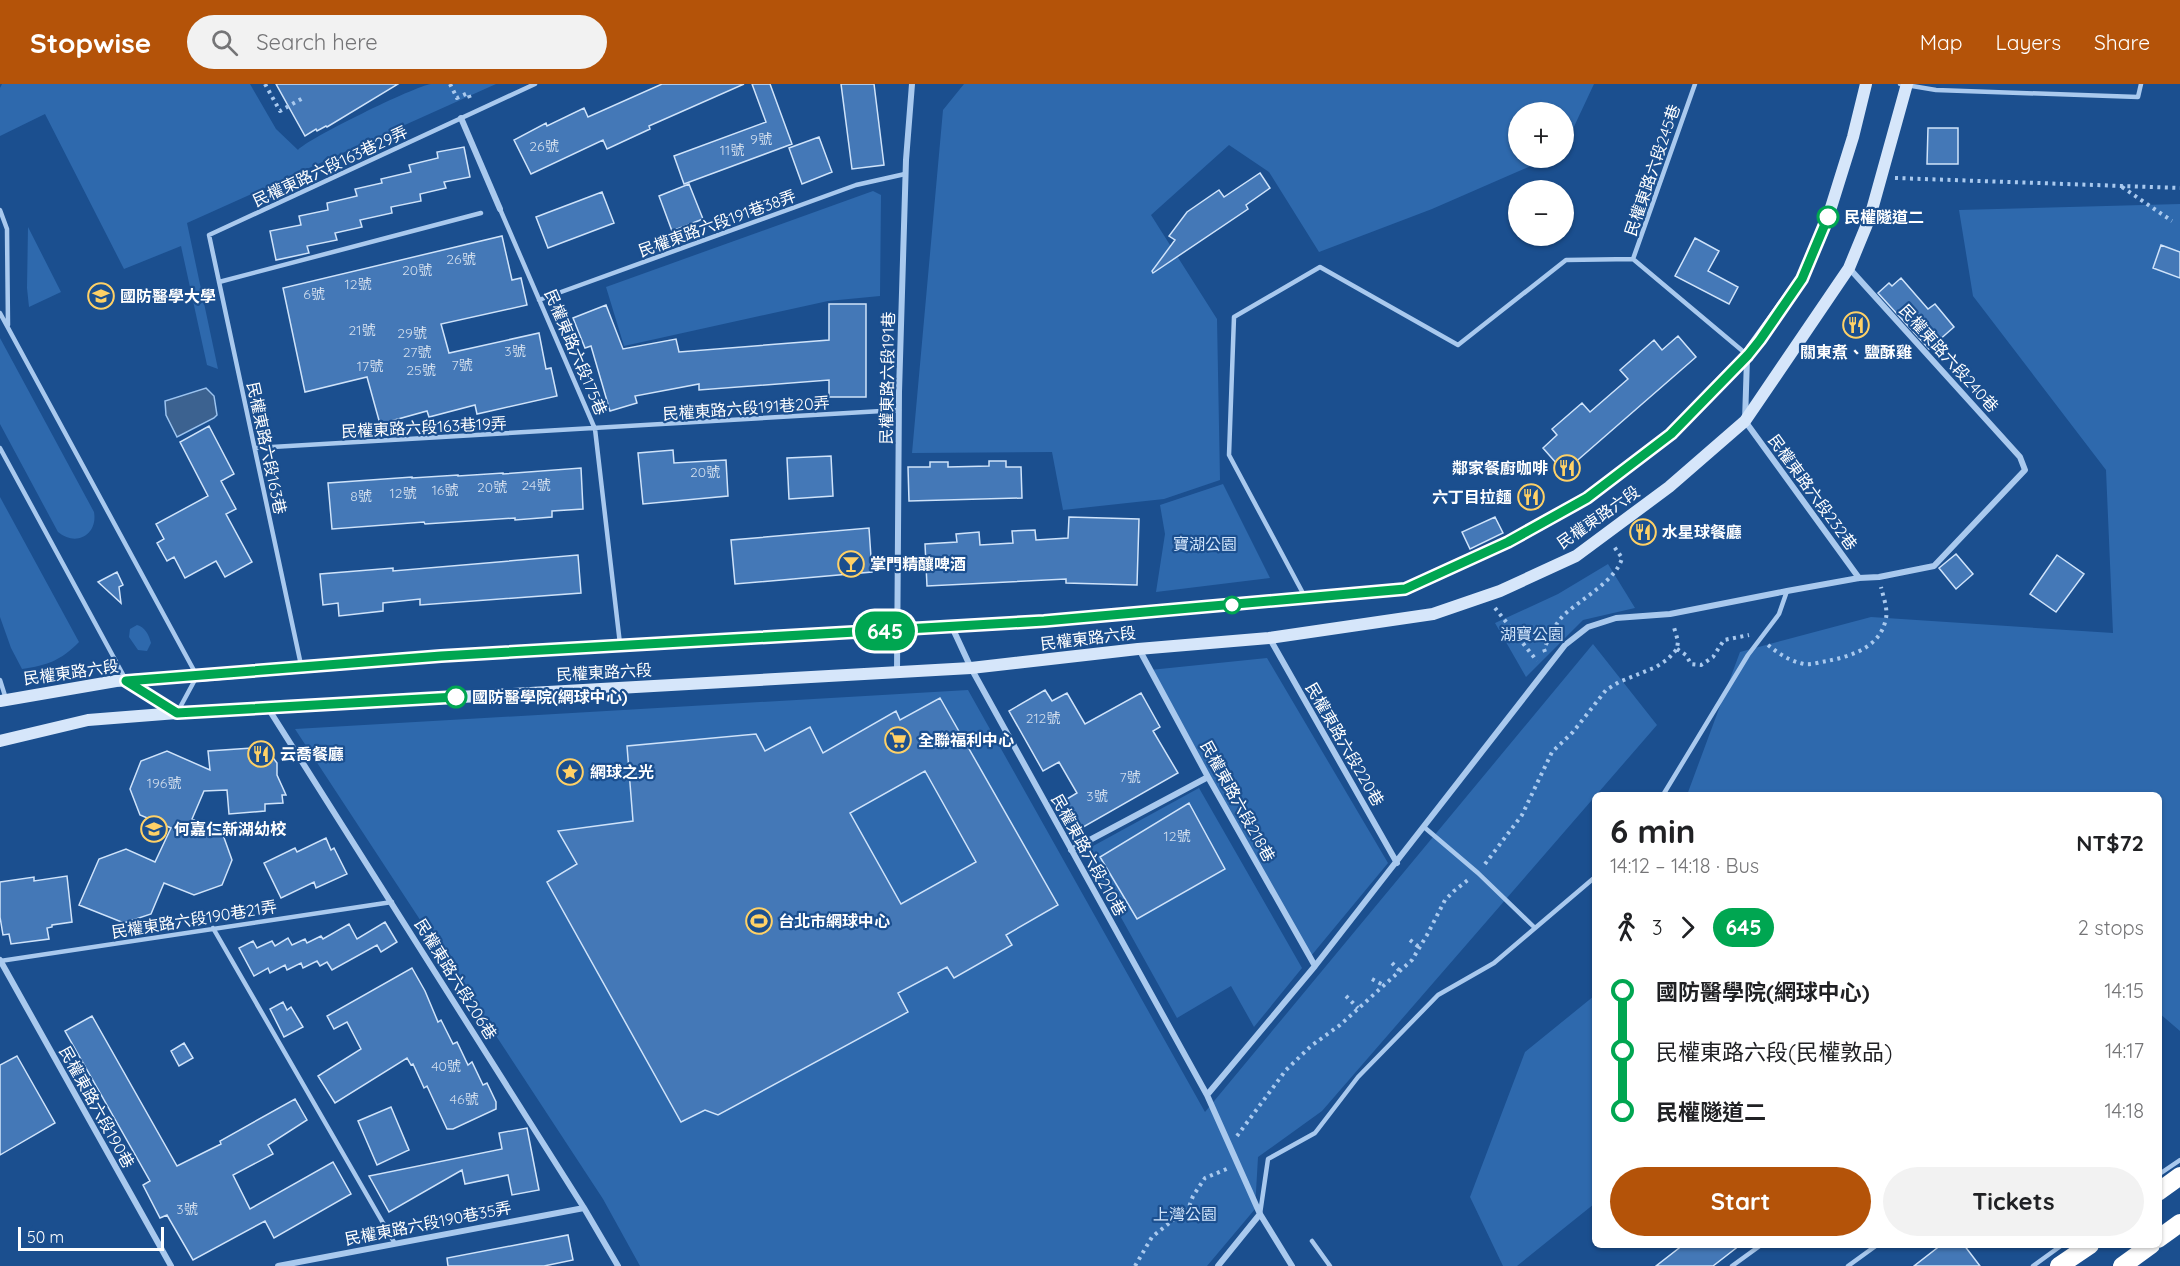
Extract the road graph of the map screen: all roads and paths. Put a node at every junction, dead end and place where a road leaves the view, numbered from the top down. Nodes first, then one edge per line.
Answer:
1 (265, 84) edge
2 (450, 84) edge
3 (535, 84) edge
4 (912, 84) edge
5 (1695, 84) edge
6 (1866, 84) edge
7 (1904, 84) edge
8 (2142, 84) edge
9 (303, 98) dead end
10 (472, 102) dead end
11 (461, 118) junction
12 (905, 174) junction
13 (1882, 178) junction
14 (2121, 187) junction
15 (2180, 188) edge
16 (500, 209) joint
17 (0, 210) edge
18 (481, 213) dead end
19 (2172, 220) dead end
20 (209, 235) joint
21 (1633, 259) junction
22 (1849, 268) junction
23 (219, 282) junction
24 (539, 300) junction
25 (0, 313) edge
26 (8, 328) junction
27 (1748, 355) junction
28 (899, 410) junction
29 (1745, 421) junction
30 (595, 429) junction
31 (0, 448) edge
32 (255, 448) junction
33 (1605, 534) junction
34 (1879, 577) junction
35 (1859, 578) junction
36 (1787, 591) junction
37 (1486, 596) junction
38 (1306, 599) junction
39 (1670, 614) junction
40 (952, 627) junction
41 (896, 630) junction
42 (1269, 638) junction
43 (1761, 639) junction
44 (620, 645) junction
45 (1138, 649) junction
46 (1677, 650) junction
47 (1550, 664) junction
48 (302, 666) junction
49 (972, 668) junction
50 (1544, 672) junction
51 (897, 673) junction
52 (197, 676) junction
53 (0, 680) edge
54 (126, 681) junction
55 (3, 700) edge
56 (267, 707) junction
57 (177, 713) junction
58 (0, 741) edge
59 (1208, 777) junction
60 (1665, 792) edge
61 (1424, 827) junction
62 (1071, 850) junction
63 (1396, 863) junction
64 (1478, 873) junction
65 (1592, 880) edge
66 (392, 902) junction
67 (213, 928) junction
68 (1535, 928) junction
69 (1410, 940) dead end
70 (1420, 948) junction
71 (0, 961) edge
72 (1392, 963) dead end
73 (1315, 966) junction
74 (1400, 971) junction
75 (1372, 979) dead end
76 (1385, 986) junction
77 (1346, 996) dead end
78 (1358, 1008) junction
79 (1207, 1095) junction
80 (1230, 1146) junction
81 (2180, 1160) edge
82 (1238, 1164) junction
83 (2162, 1172) edge
84 (2180, 1176) edge
85 (2162, 1189) edge
86 (584, 1208) junction
87 (1260, 1214) junction
88 (2180, 1223) edge
89 (2162, 1236) edge
90 (1312, 1240) dead end
91 (394, 1242) junction
92 (1757, 1248) edge
93 (1873, 1248) edge
94 (2058, 1248) edge
95 (2086, 1248) edge
96 (2147, 1248) edge
97 (171, 1266) edge
98 (278, 1266) edge
99 (618, 1266) edge
100 (1135, 1266) edge
101 (1218, 1266) edge
102 (1292, 1266) edge
103 (1330, 1266) edge
104 (1732, 1266) edge
105 (1848, 1266) edge
106 (2033, 1266) edge
107 (2059, 1266) edge
108 (2122, 1266) edge

1 - 9 path
2 - 10 path
3 - 11 lane, 民權東路六段163巷29弄
4 - 12 street, 民權東路六段191巷
5 - 21 lane, 民權東路六段245巷
6 - 27 main road, 民權東路六段
7 - 8 lane
7 - 13 main road, 民權東路六段
11 - 16 street, 民權東路六段175巷
11 - 20 lane, 民權東路六段163巷29弄
12 - 24 lane, 民權東路六段191巷38弄
12 - 28 street, 民權東路六段191巷
13 - 14 path
13 - 22 main road, 民權東路六段
14 - 15 path
14 - 19 path
16 - 24 lane, 民權東路六段175巷
17 - 26 lane
18 - 23 lane
20 - 23 lane, 民權東路六段163巷
21 - 27 lane, 民權東路六段245巷
21 - 38 lane
22 - 29 main road, 民權東路六段
22 - 34 street, 民權東路六段240巷
23 - 32 lane, 民權東路六段163巷
24 - 30 lane, 民權東路六段175巷
25 - 26 lane
26 - 52 lane
27 - 29 street
27 - 38 main road, 民權東路六段
28 - 30 lane, 民權東路六段191巷20弄
28 - 41 street, 民權東路六段191巷
29 - 33 main road, 民權東路六段
29 - 35 street, 民權東路六段232巷
30 - 32 lane, 民權東路六段163巷19弄
30 - 44 lane, 民權東路六段175巷
31 - 54 lane
32 - 48 lane, 民權東路六段163巷
33 - 37 main road, 民權東路六段
33 - 47 path
34 - 35 street
34 - 43 path
35 - 36 street
36 - 39 street
36 - 43 lane
37 - 42 main road, 民權東路六段
37 - 50 path
38 - 40 main road, 民權東路六段
39 - 46 path
39 - 47 street
40 - 41 main road, 民權東路六段
40 - 49 street, 民權東路六段210巷
41 - 44 main road, 民權東路六段
41 - 51 street, 民權東路六段191巷
42 - 45 main road, 民權東路六段
42 - 63 street, 民權東路六段220巷
43 - 46 path
43 - 60 lane
44 - 48 main road, 民權東路六段
45 - 49 main road, 民權東路六段
45 - 59 street, 民權東路六段218巷
46 - 64 path
47 - 50 street
48 - 52 main road, 民權東路六段
49 - 51 main road, 民權東路六段
49 - 62 street, 民權東路六段210巷
50 - 61 street
51 - 56 main road, 民權東路六段
52 - 54 main road, 民權東路六段
52 - 57 lane
53 - 55 lane
54 - 55 main road, 民權東路六段
54 - 57 lane
56 - 57 main road, 民權東路六段
56 - 66 street, 民權東路六段206巷
57 - 58 main road, 民權東路六段
59 - 62 street
59 - 73 street, 民權東路六段218巷
61 - 63 street
61 - 64 lane
62 - 79 street, 民權東路六段210巷
63 - 73 street
64 - 68 lane
64 - 70 path
65 - 68 lane
66 - 67 lane, 民權東路六段190巷21弄
66 - 86 street, 民權東路六段206巷
67 - 71 lane, 民權東路六段190巷21弄
67 - 91 lane
68 - 87 lane
69 - 70 path
70 - 74 path
71 - 97 street, 民權東路六段190巷
72 - 74 path
73 - 79 street
74 - 76 path
75 - 76 path
76 - 78 path
77 - 78 path
78 - 80 path
79 - 80 street, 民權東路六段210巷
80 - 82 street, 民權東路六段210巷
81 - 83 lane
82 - 87 street, 民權東路六段210巷
82 - 100 path
84 - 85 highway
86 - 91 street, 民權東路六段190巷35弄
86 - 99 street, 民權東路六段206巷
87 - 101 street
87 - 102 street, 民權東路六段210巷
88 - 89 highway
90 - 103 lane
91 - 98 street, 民權東路六段190巷35弄
92 - 104 lane
93 - 105 lane
94 - 106 lane
95 - 107 highway
96 - 108 highway

